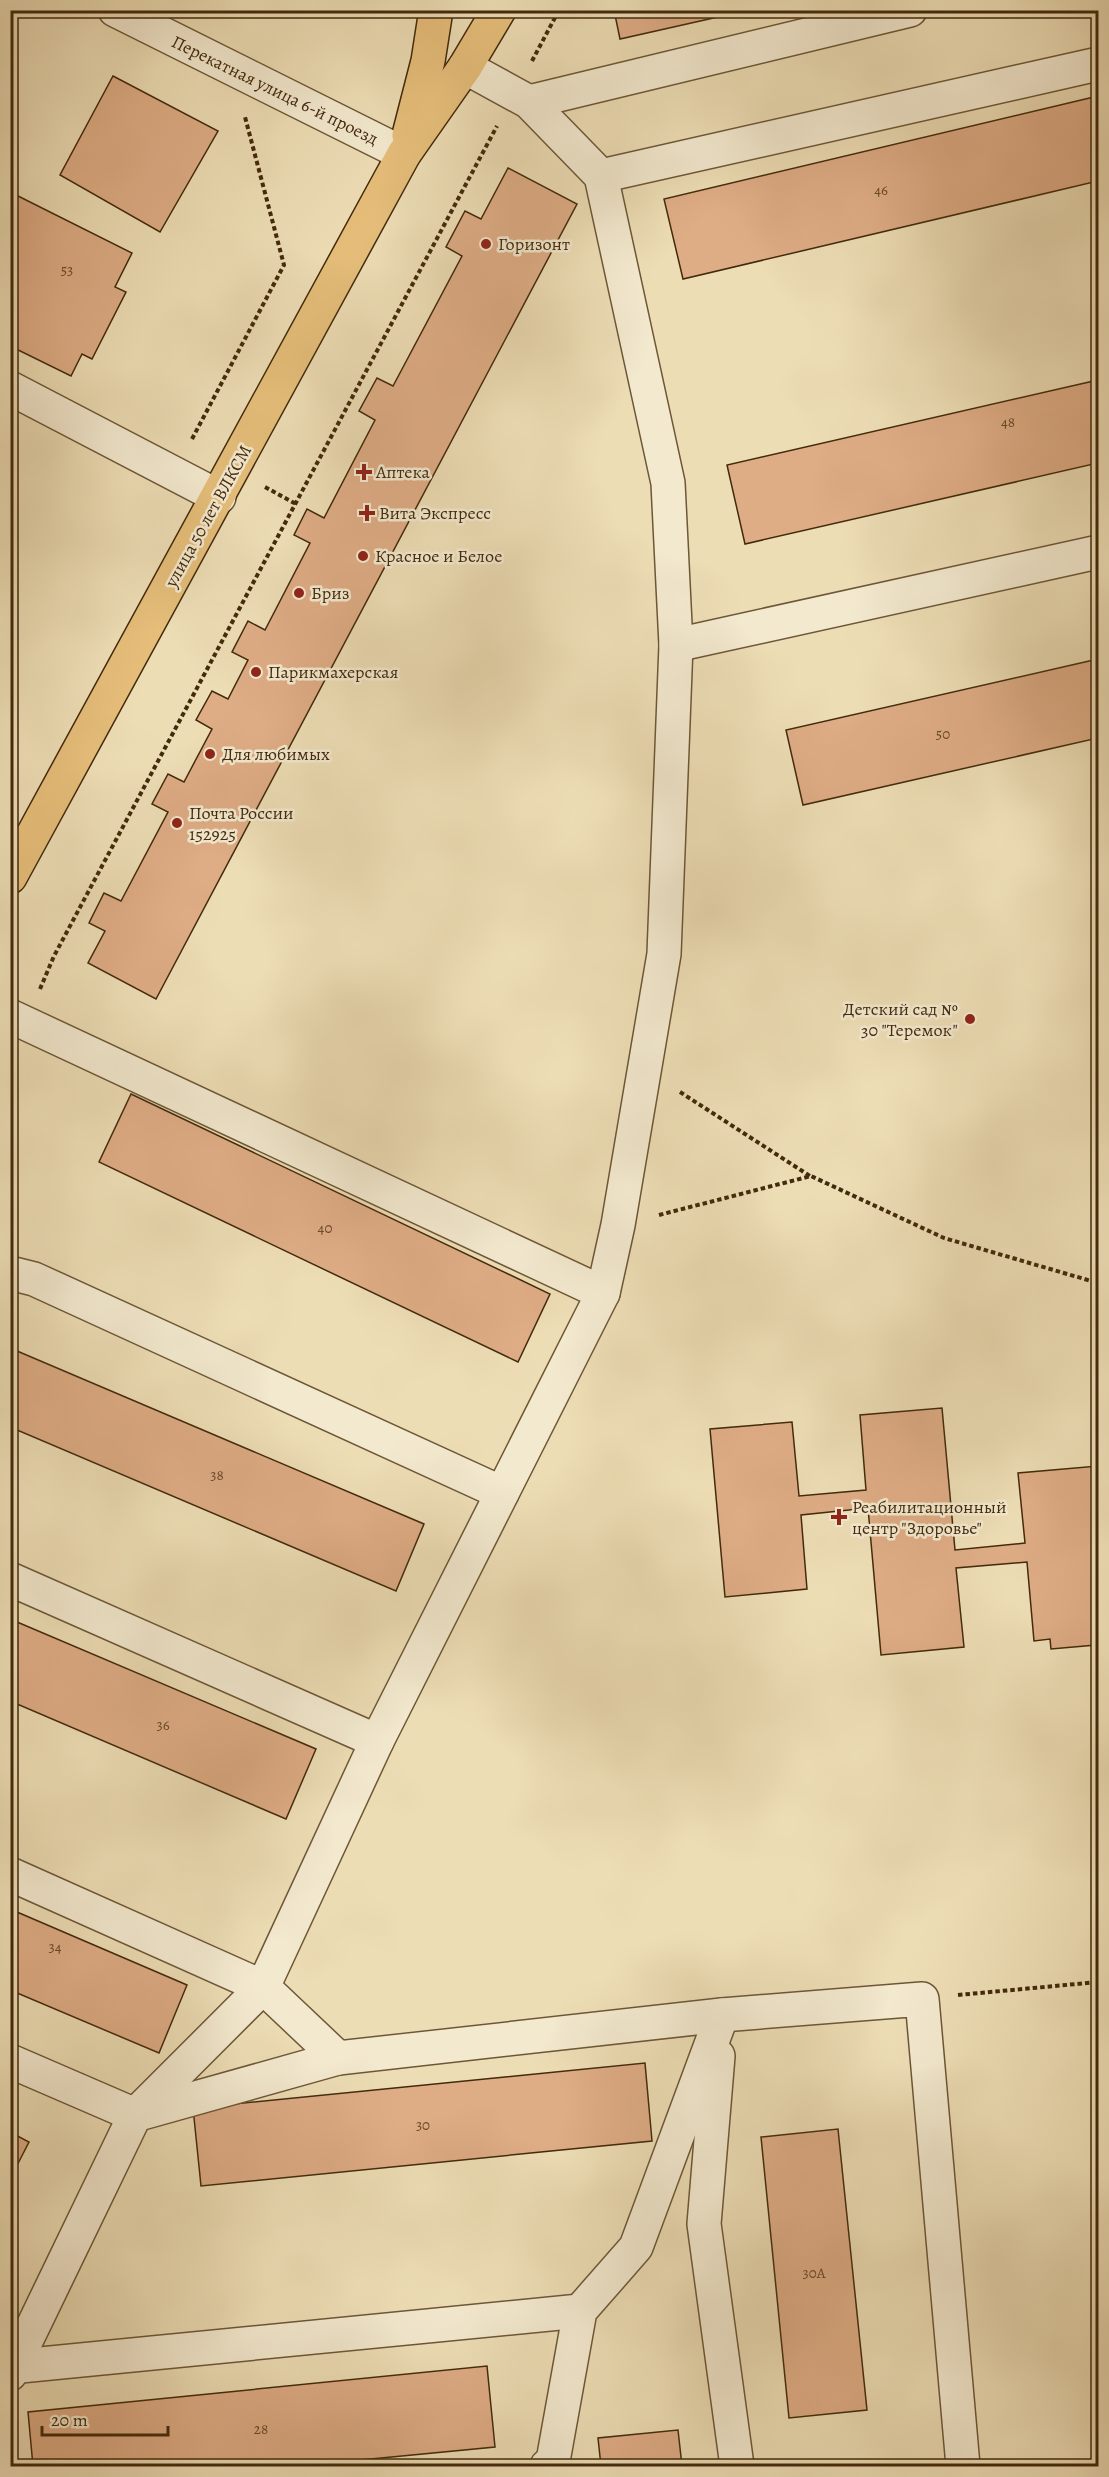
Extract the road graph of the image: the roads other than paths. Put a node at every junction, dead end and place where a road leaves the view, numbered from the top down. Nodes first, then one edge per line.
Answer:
1 (115, 10) edge
2 (436, 10) edge
3 (499, 10) edge
4 (910, 10) edge
5 (1098, 64) edge
6 (465, 67) junction
7 (521, 98) junction
8 (404, 154) junction
9 (601, 176) junction
10 (10, 388) edge
11 (226, 483) junction
12 (1098, 552) edge
13 (676, 645) junction
14 (21, 836) edge
15 (10, 878) edge
16 (18, 1020) edge
17 (10, 1273) edge
18 (603, 1293) junction
19 (502, 1493) junction
20 (10, 1579) edge
21 (377, 1742) junction
22 (10, 1874) edge
23 (263, 1987) junction
24 (722, 2015) junction
25 (338, 2058) junction
26 (10, 2061) edge
27 (135, 2115) junction
28 (580, 2311) junction
29 (11, 2370) edge
30 (551, 2465) edge
31 (737, 2466) edge
32 (963, 2466) edge

1 - 8 street, Перекатная улица 6-й проезд
2 - 8 main road, улица 50 лет ВЛКСМ
3 - 6 main road, улица 50 лет ВЛКСМ
4 - 7 street
5 - 9 street
6 - 7 street
6 - 8 main road, улица 50 лет ВЛКСМ
7 - 9 street
8 - 11 main road, улица 50 лет ВЛКСМ
9 - 13 street
10 - 11 street
11 - 14 main road, улица 50 лет ВЛКСМ
12 - 13 street
13 - 18 street
14 - 15 main road, улица 50 лет ВЛКСМ
16 - 18 street
17 - 19 street
18 - 19 street
19 - 21 street
20 - 21 street
21 - 23 street
22 - 23 street
23 - 25 street
23 - 27 street
24 - 25 street
24 - 28 street
24 - 31 street
24 - 32 street
25 - 27 street
26 - 27 street
27 - 29 street
28 - 29 street
28 - 30 street

